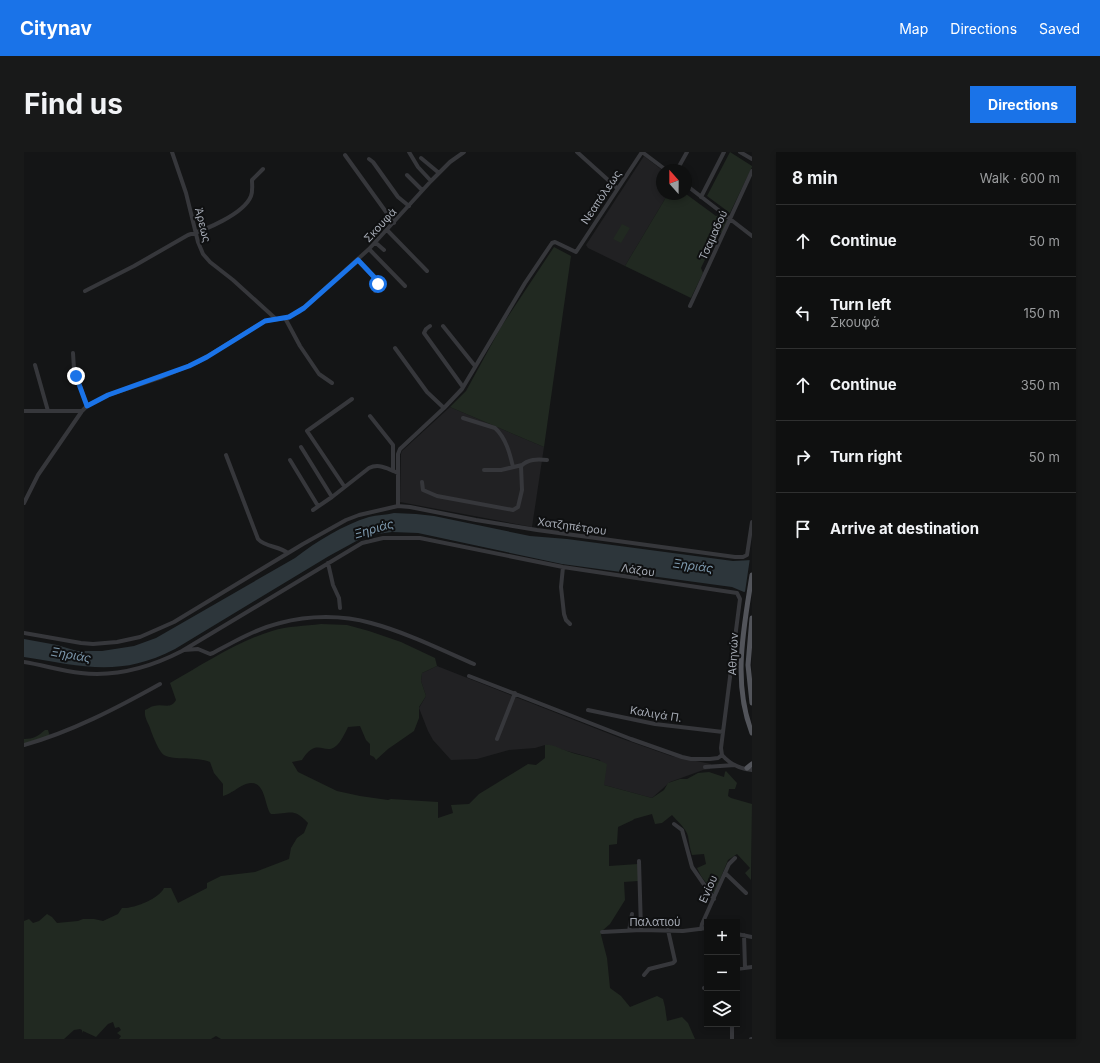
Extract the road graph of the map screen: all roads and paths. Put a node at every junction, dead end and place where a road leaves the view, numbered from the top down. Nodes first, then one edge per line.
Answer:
1 (172, 152) edge
2 (408, 152) edge
3 (464, 152) edge
4 (577, 152) edge
5 (642, 152) edge
6 (687, 152) edge
7 (724, 152) edge
8 (740, 152) edge
9 (345, 155) dead end
10 (421, 158) dead end
11 (369, 159) dead end
12 (752, 159) edge
13 (658, 164) edge
14 (680, 164) edge
15 (263, 169) dead end
16 (752, 171) edge
17 (439, 173) junction
18 (407, 174) dead end
19 (431, 181) junction
20 (617, 188) junction
21 (422, 190) junction
22 (692, 190) edge
23 (701, 197) junction
24 (409, 206) junction
25 (729, 219) junction
26 (394, 223) junction
27 (387, 230) junction
28 (196, 234) junction
29 (752, 236) edge
30 (376, 242) junction
31 (369, 249) junction
32 (384, 250) dead end
33 (358, 260) junction
34 (427, 271) dead end
35 (405, 286) dead end
36 (85, 291) dead end
37 (375, 291) dead end
38 (690, 306) dead end
39 (285, 318) junction
40 (276, 319) junction
41 (430, 326) dead end
42 (443, 326) dead end
43 (395, 348) dead end
44 (73, 353) dead end
45 (35, 365) dead end
46 (475, 366) junction
47 (332, 383) dead end
48 (463, 387) junction
49 (352, 399) dead end
50 (87, 406) junction
51 (444, 408) junction
52 (24, 411) edge
53 (48, 411) junction
54 (82, 411) junction
55 (370, 416) dead end
56 (463, 418) dead end
57 (301, 447) dead end
58 (226, 455) dead end
59 (290, 460) dead end
60 (547, 460) dead end
61 (522, 465) junction
62 (513, 467) junction
63 (484, 470) dead end
64 (393, 471) junction
65 (398, 473) junction
66 (422, 482) dead end
67 (344, 486) junction
68 (26, 496) edge
69 (332, 497) junction
70 (24, 503) edge
71 (318, 506) junction
72 (398, 506) junction
73 (313, 510) dead end
74 (752, 522) edge
75 (288, 553) junction
76 (328, 562) junction
77 (563, 567) junction
78 (752, 575) edge
79 (739, 597) joint
80 (340, 608) dead end
81 (752, 618) edge
82 (570, 624) dead end
83 (24, 633) edge
84 (182, 651) junction
85 (24, 662) edge
86 (474, 664) dead end
87 (469, 676) dead end
88 (160, 684) dead end
89 (515, 693) junction
90 (752, 703) edge
91 (588, 710) dead end
92 (723, 732) junction
93 (752, 733) edge
94 (497, 739) dead end
95 (24, 745) edge
96 (722, 755) junction
97 (752, 764) edge
98 (735, 765) junction
99 (705, 767) dead end
100 (748, 769) edge
101 (674, 824) dead end
102 (735, 858) dead end
103 (639, 861) dead end
104 (725, 873) junction
105 (746, 894) dead end
106 (714, 899) junction
107 (632, 914) dead end
108 (702, 929) joint
109 (629, 930) junction
110 (641, 930) junction
111 (668, 930) junction
112 (602, 932) dead end
113 (740, 934) edge
114 (744, 935) junction
115 (752, 937) edge
116 (752, 967) edge
117 (745, 968) junction
118 (740, 969) edge
119 (644, 975) dead end
120 (732, 1027) edge
121 (732, 1039) edge

1 - 28 street, Άρεως
2 - 19 street
3 - 17 street, Σκουφά
4 - 20 street
5 - 13 street
5 - 20 street, Νεαπόλεως
6 - 14 street
7 - 23 street
8 - 12 street
9 - 26 street
10 - 17 street
11 - 24 street
15 - 28 street
16 - 25 street, Τσαμαδού
17 - 19 street, Σκουφά
18 - 21 street
19 - 21 street, Σκουφά
20 - 46 street, Νεαπόλεως
21 - 24 street, Σκουφά
22 - 23 street
23 - 25 street
24 - 26 street, Σκουφά
25 - 29 street
25 - 38 street, Τσαμαδού
26 - 27 street, Σκουφά
27 - 30 street, Σκουφά
27 - 34 street
28 - 36 street
28 - 40 street, Άρεως
30 - 31 street, Σκουφά
30 - 32 street
31 - 33 street, Σκουφά
31 - 35 street
33 - 37 street
33 - 39 street, Σκουφά
39 - 40 street
39 - 47 street
40 - 50 street
41 - 48 street
42 - 46 street
43 - 51 street
44 - 50 street
45 - 53 street
46 - 48 street
48 - 51 street
49 - 67 street
50 - 54 street
51 - 65 street
52 - 53 street
53 - 54 street
54 - 68 street
55 - 64 street
56 - 62 street
57 - 69 street
58 - 75 street
59 - 71 street
60 - 61 street
61 - 62 street
61 - 66 street
62 - 63 street
64 - 65 street
64 - 67 street
65 - 72 street
67 - 69 street
68 - 70 street
69 - 71 street
71 - 73 street
72 - 74 street, Χατζηπέτρου
72 - 75 street
75 - 83 street
76 - 77 street, Λάζου
76 - 80 street
76 - 84 street, Λάζου
77 - 79 street, Λάζου
77 - 82 street
78 - 93 main road, Αθηνών
79 - 92 street, Αθηνών
81 - 90 main road, Αθηνών
84 - 85 street, Λάζου
84 - 86 street
87 - 89 street
88 - 95 street
89 - 94 street
89 - 96 street
91 - 92 street, Καλιγά Π.
92 - 96 street, Αθηνών
96 - 98 street
97 - 100 main road
98 - 99 street
98 - 100 street
101 - 106 street
102 - 104 street, Ενίου
103 - 110 street
104 - 105 street
104 - 106 street, Ενίου
106 - 108 street, Ενίου
107 - 109 street
108 - 111 street, Παλατιού
109 - 110 street, Παλατιού
109 - 112 street, Παλατιού
110 - 111 street, Παλατιού
111 - 119 street
113 - 114 street
114 - 115 street
114 - 117 street
116 - 117 street
117 - 118 street
120 - 121 street

